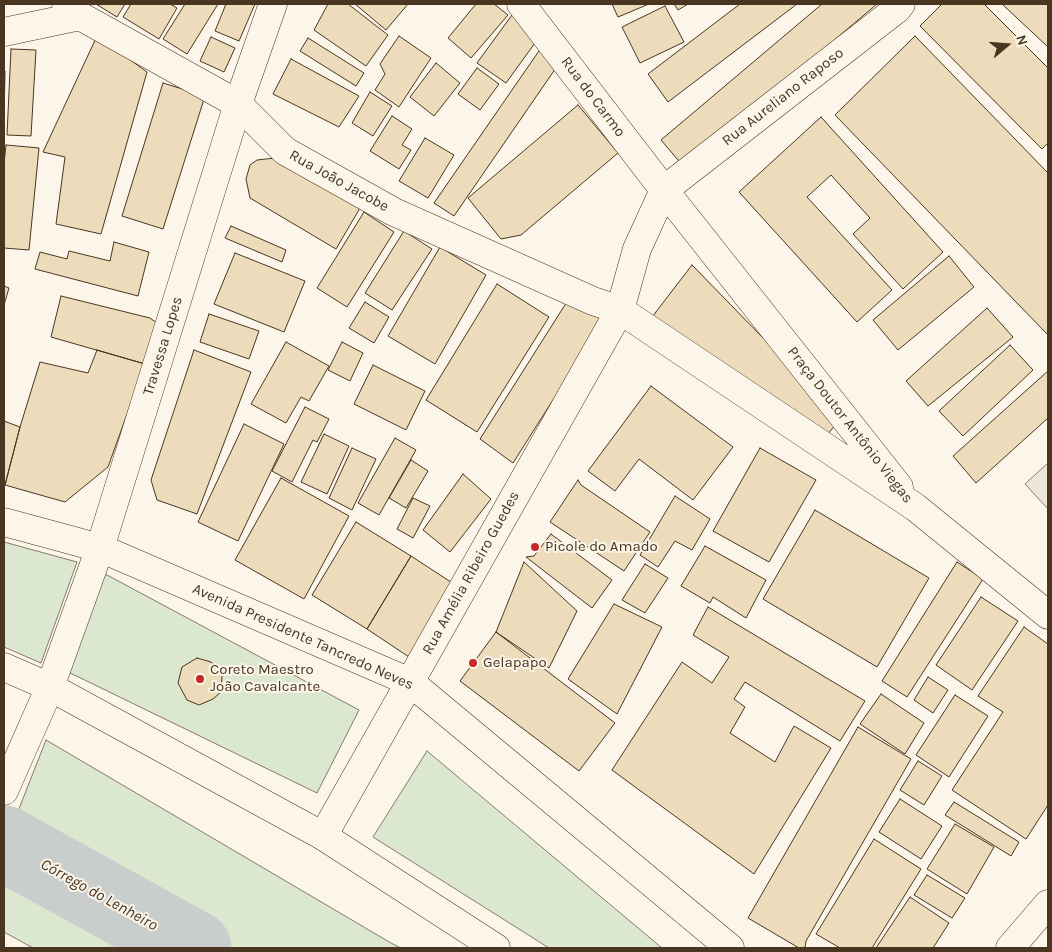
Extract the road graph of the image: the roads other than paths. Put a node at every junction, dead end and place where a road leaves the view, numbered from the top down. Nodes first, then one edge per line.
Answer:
1 (273, 4) edge
2 (521, 4) edge
3 (901, 4) edge
4 (73, 10) edge
5 (4, 32) edge
6 (238, 104) junction
7 (664, 190) junction
8 (620, 310) junction
9 (915, 507) junction
10 (4, 522) edge
11 (100, 548) junction
12 (1048, 615) edge
13 (4, 667) edge
14 (410, 682) junction
15 (50, 686) junction
16 (4, 791) edge
17 (323, 836) junction
18 (1048, 904) edge
19 (496, 948) edge
20 (730, 948) edge
21 (1010, 948) edge

1 - 6 main road, Travessa Lopes
2 - 7 main road, Rua do Carmo
3 - 7 main road, Rua Aureliano Raposo
4 - 5 main road
4 - 6 main road, Rua João Jacobe
6 - 8 main road, Rua João Jacobe
6 - 11 main road, Travessa Lopes
7 - 8 main road
7 - 9 main road, Praça Doutor Antônio Viegas
8 - 9 main road, Praça Doutor Antônio Viegas
8 - 14 main road, Rua Amélia Ribeiro Guedes
9 - 12 main road
10 - 11 main road, Avenida Presidente Tancredo Neves
11 - 14 main road, Avenida Presidente Tancredo Neves
11 - 15 main road, Travessa Lopes
13 - 15 main road
14 - 17 main road, Rua Amélia Ribeiro Guedes
14 - 20 main road, Avenida Presidente Tancredo Neves
15 - 16 main road, Travessa Lopes
15 - 17 main road
17 - 19 main road
18 - 21 main road

